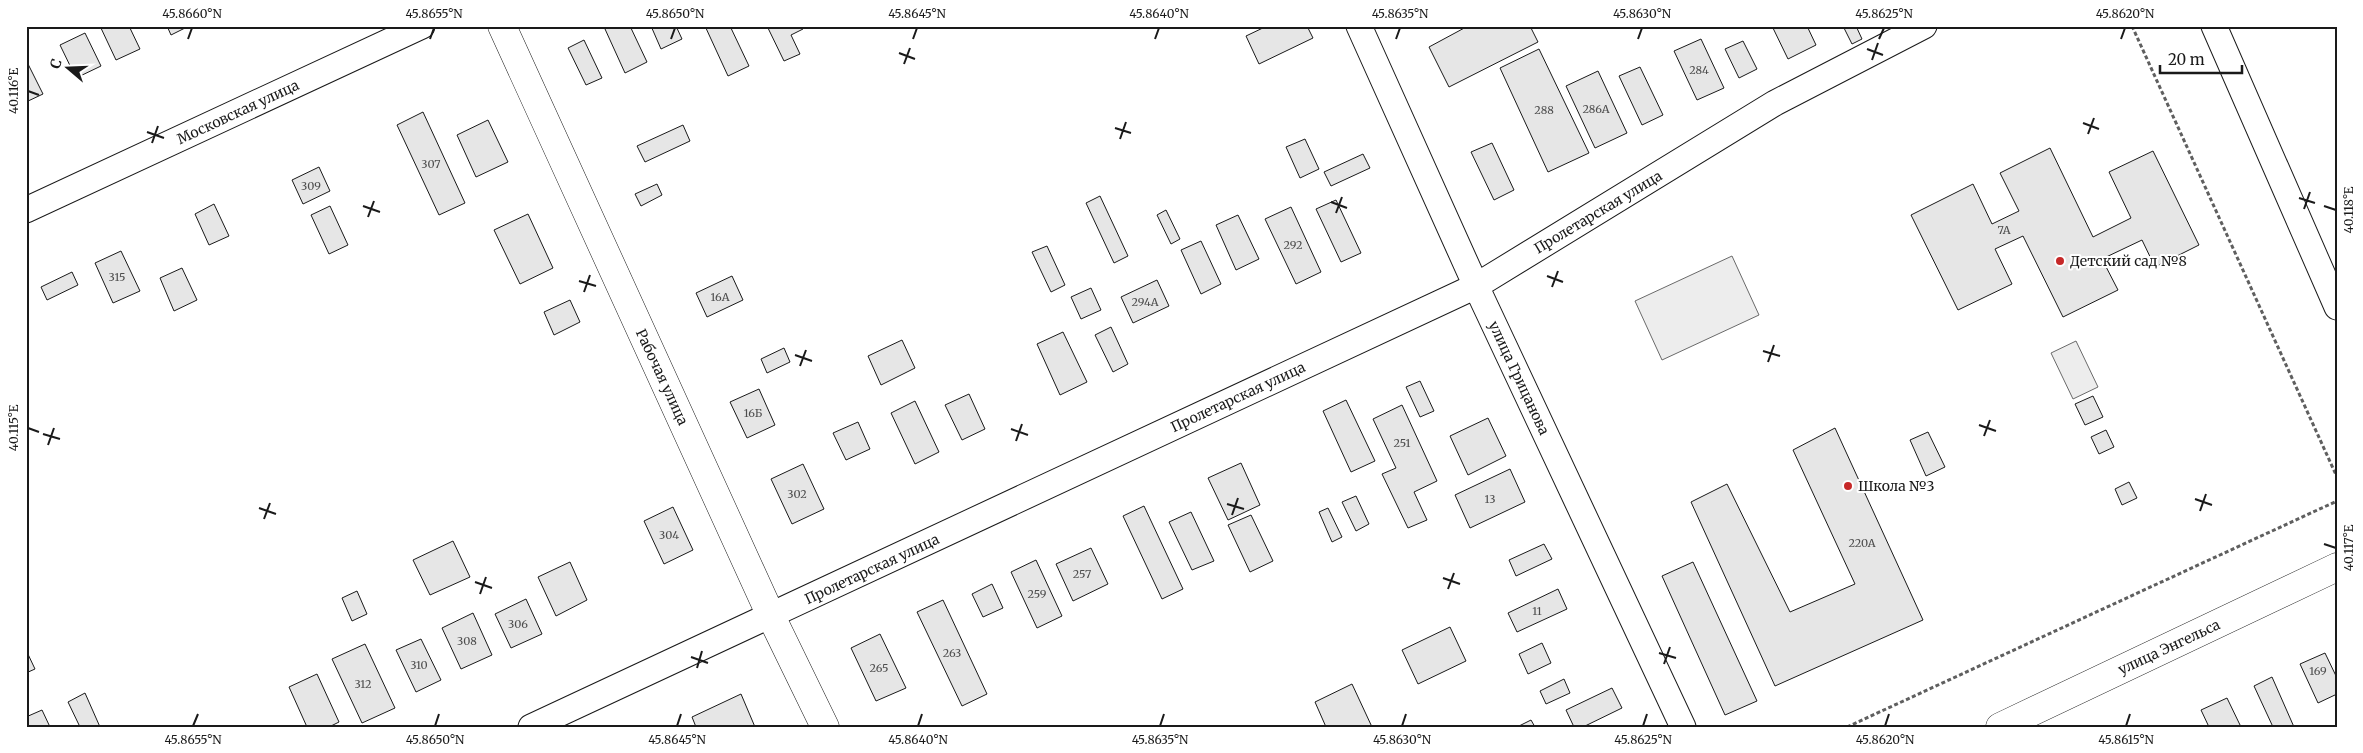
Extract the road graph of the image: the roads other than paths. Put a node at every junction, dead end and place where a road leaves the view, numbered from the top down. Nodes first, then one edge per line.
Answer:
1 (422, 26) edge
2 (502, 26) edge
3 (1360, 26) edge
4 (1924, 26) edge
5 (2214, 26) edge
6 (26, 210) edge
7 (1476, 286) junction
8 (2337, 307) edge
9 (2337, 567) edge
10 (771, 616) junction
11 (531, 727) edge
12 (825, 727) edge
13 (1683, 727) edge
14 (2000, 727) edge

1 - 6 street, Московская улица
2 - 10 street, Рабочая улица
3 - 7 street, улица Грицанова
4 - 7 street, Пролетарская улица
5 - 8 street
7 - 10 street, Пролетарская улица
7 - 13 street, улица Грицанова
9 - 14 street, улица Энгельса
10 - 11 street, Пролетарская улица
10 - 12 street, Рабочая улица

